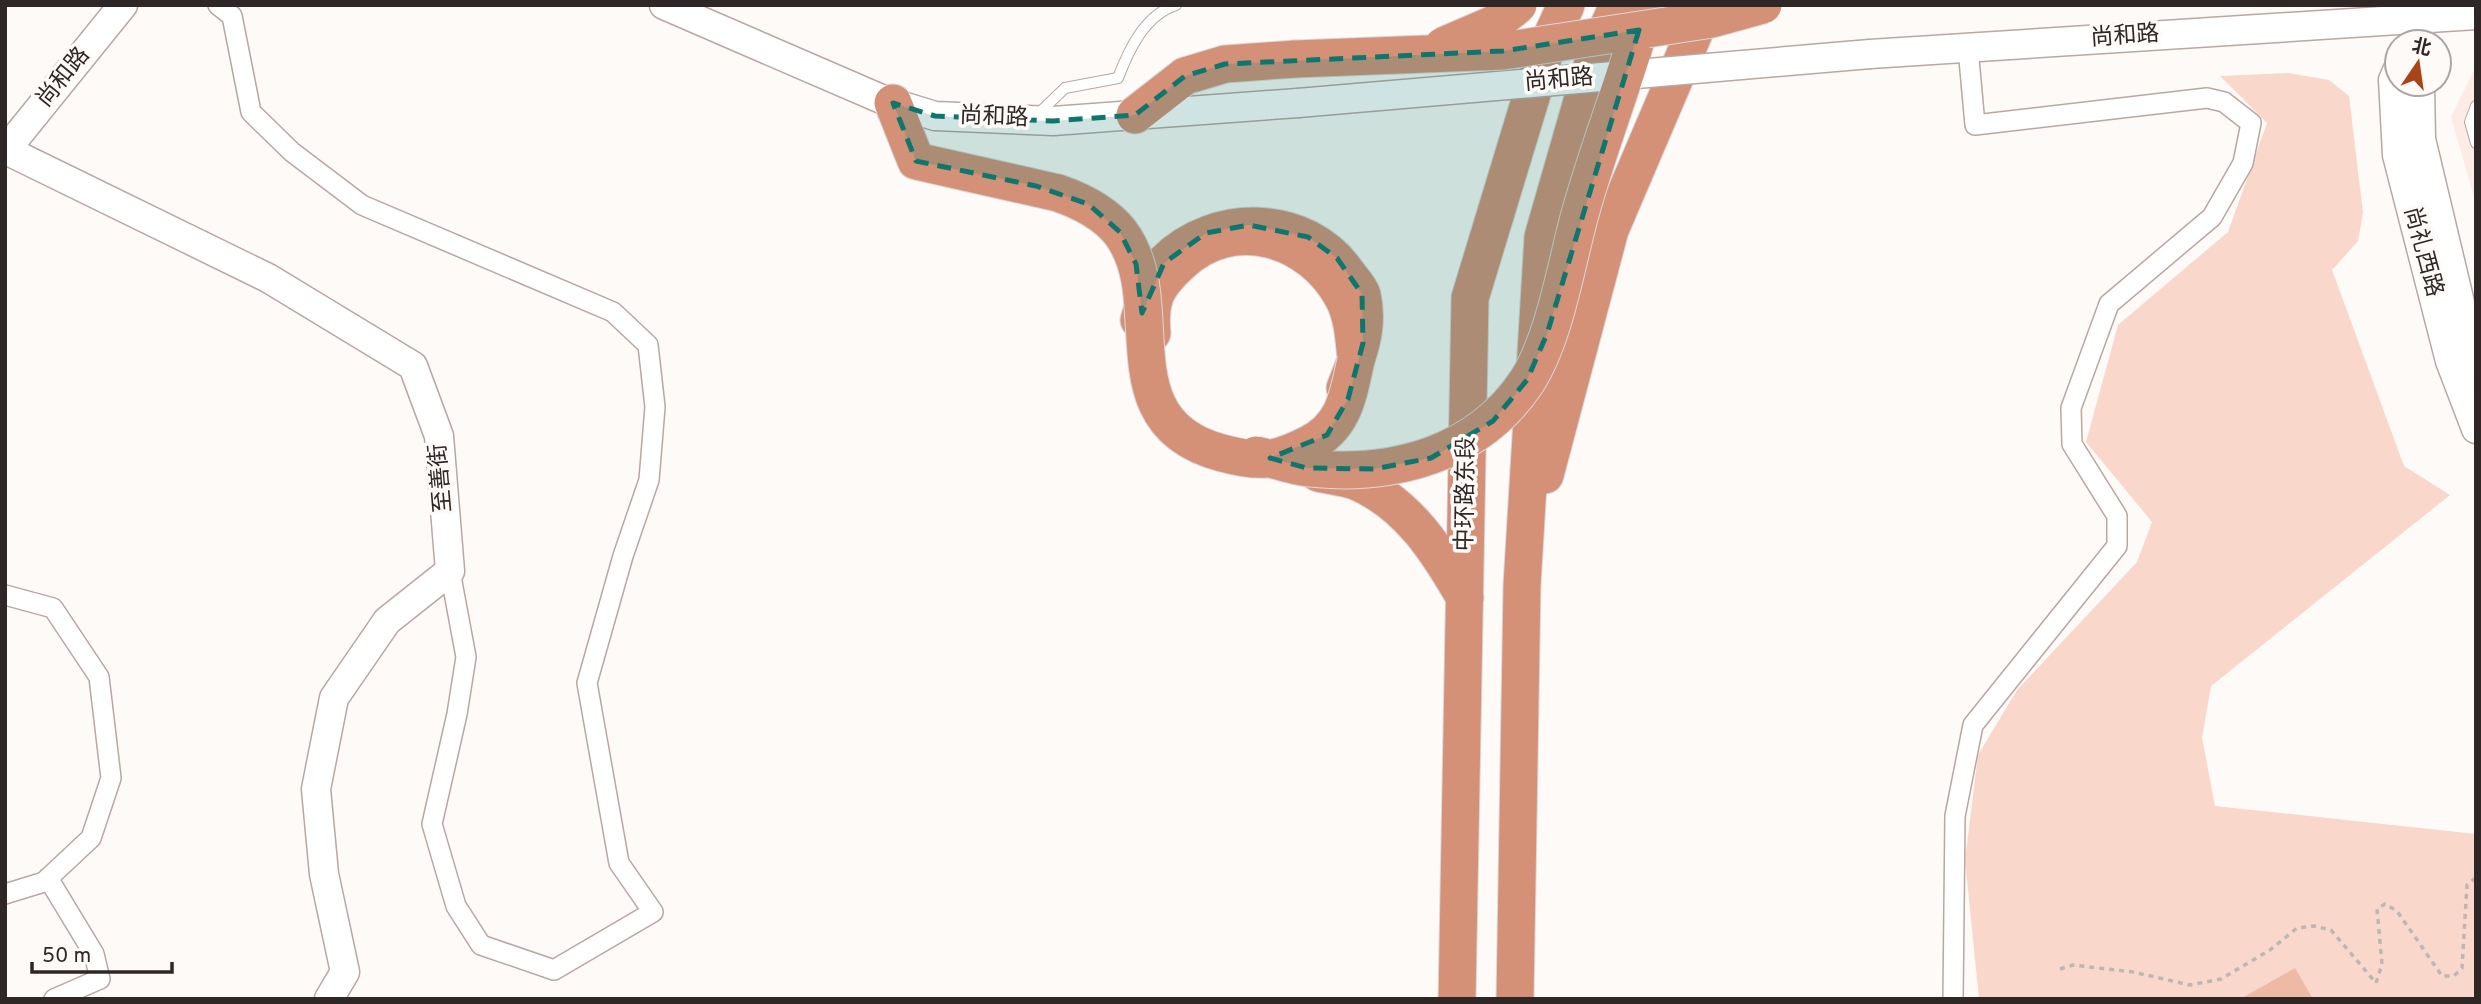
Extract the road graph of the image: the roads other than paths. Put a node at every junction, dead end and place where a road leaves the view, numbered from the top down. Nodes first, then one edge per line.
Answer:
1 (123, 5) edge
2 (218, 5) edge
3 (664, 5) edge
4 (1176, 5) edge
5 (1618, 5) edge
6 (1647, 5) edge
7 (1706, 5) edge
8 (1763, 5) edge
9 (1534, 7) edge
10 (2476, 15) edge
11 (2417, 27) edge
12 (1968, 48) junction
13 (1415, 54) junction
14 (2394, 98) edge
15 (2420, 98) edge
16 (893, 103) junction
17 (2476, 106) edge
18 (1135, 115) junction
19 (1032, 120) junction
20 (2476, 143) edge
21 (6, 151) edge
22 (2476, 370) edge
23 (2476, 429) edge
24 (1256, 455) junction
25 (1525, 550) junction
26 (450, 571) junction
27 (5, 594) edge
28 (1465, 598) junction
29 (48, 878) junction
30 (5, 894) edge
31 (54, 999) edge
32 (329, 999) edge
33 (1457, 999) edge
34 (1515, 999) edge
35 (1953, 999) edge

1 - 21 street, 尚和路
2 - 26 street
3 - 16 street, 尚和路
4 - 19 lane
5 - 25 highway
6 - 24 highway, bridge
7 - 25 highway
8 - 13 highway, bridge
9 - 13 highway, bridge
9 - 28 highway, 中环路东段
10 - 11 street, 尚和路
11 - 12 street, 尚和路
12 - 18 street, 尚和路, bridge
12 - 35 street
13 - 18 highway, bridge
14 - 23 street, 尚礼西路
15 - 22 street, 尚礼西路
16 - 19 street, 尚和路
16 - 24 highway, bridge
17 - 20 lane
18 - 19 street, 尚和路
21 - 26 street, 至善街
24 - 28 highway, bridge
25 - 34 highway
26 - 32 street
27 - 29 street
28 - 33 highway, 中环路东段
29 - 30 street
29 - 31 street

